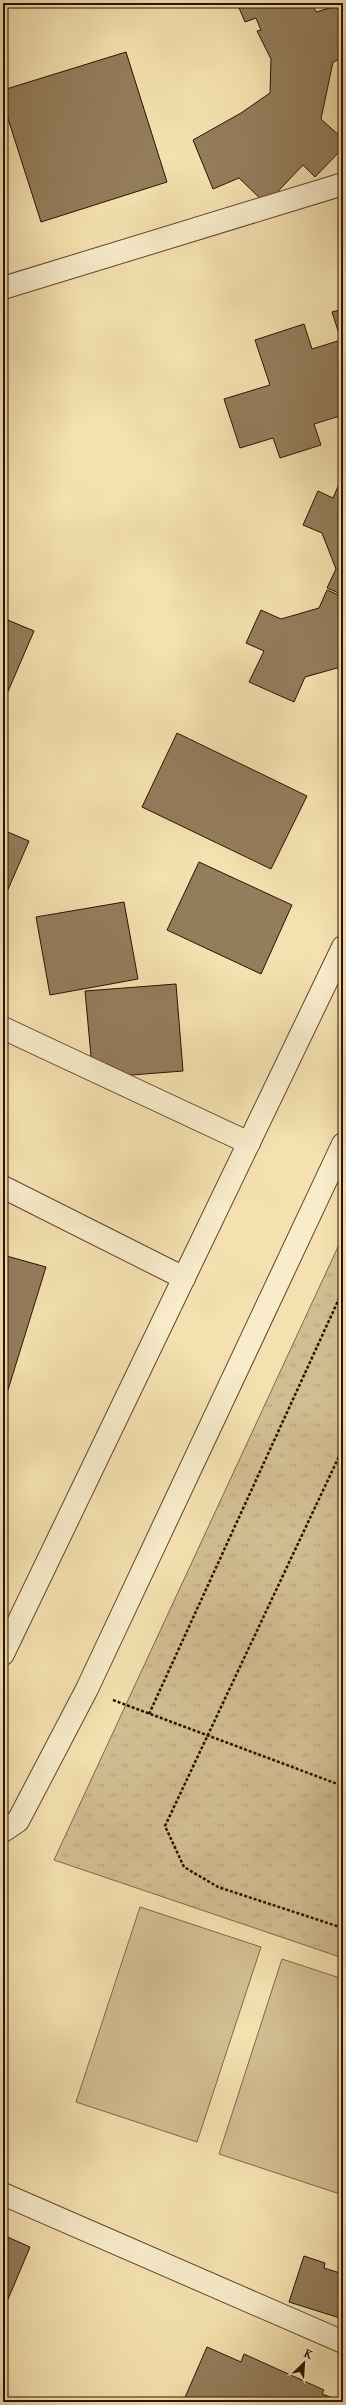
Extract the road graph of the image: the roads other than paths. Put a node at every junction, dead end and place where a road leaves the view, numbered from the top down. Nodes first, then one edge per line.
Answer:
1 (343, 184) edge
2 (3, 288) edge
3 (343, 947) edge
4 (3, 1028) edge
5 (249, 1143) junction
6 (343, 1144) edge
7 (3, 1187) edge
8 (184, 1278) junction
9 (3, 1654) edge
10 (3, 1831) edge
11 (3, 2194) edge
12 (343, 2342) edge

1 - 2 street
3 - 5 street
4 - 5 street
5 - 8 street
6 - 10 street
7 - 8 street
8 - 9 street
11 - 12 street

